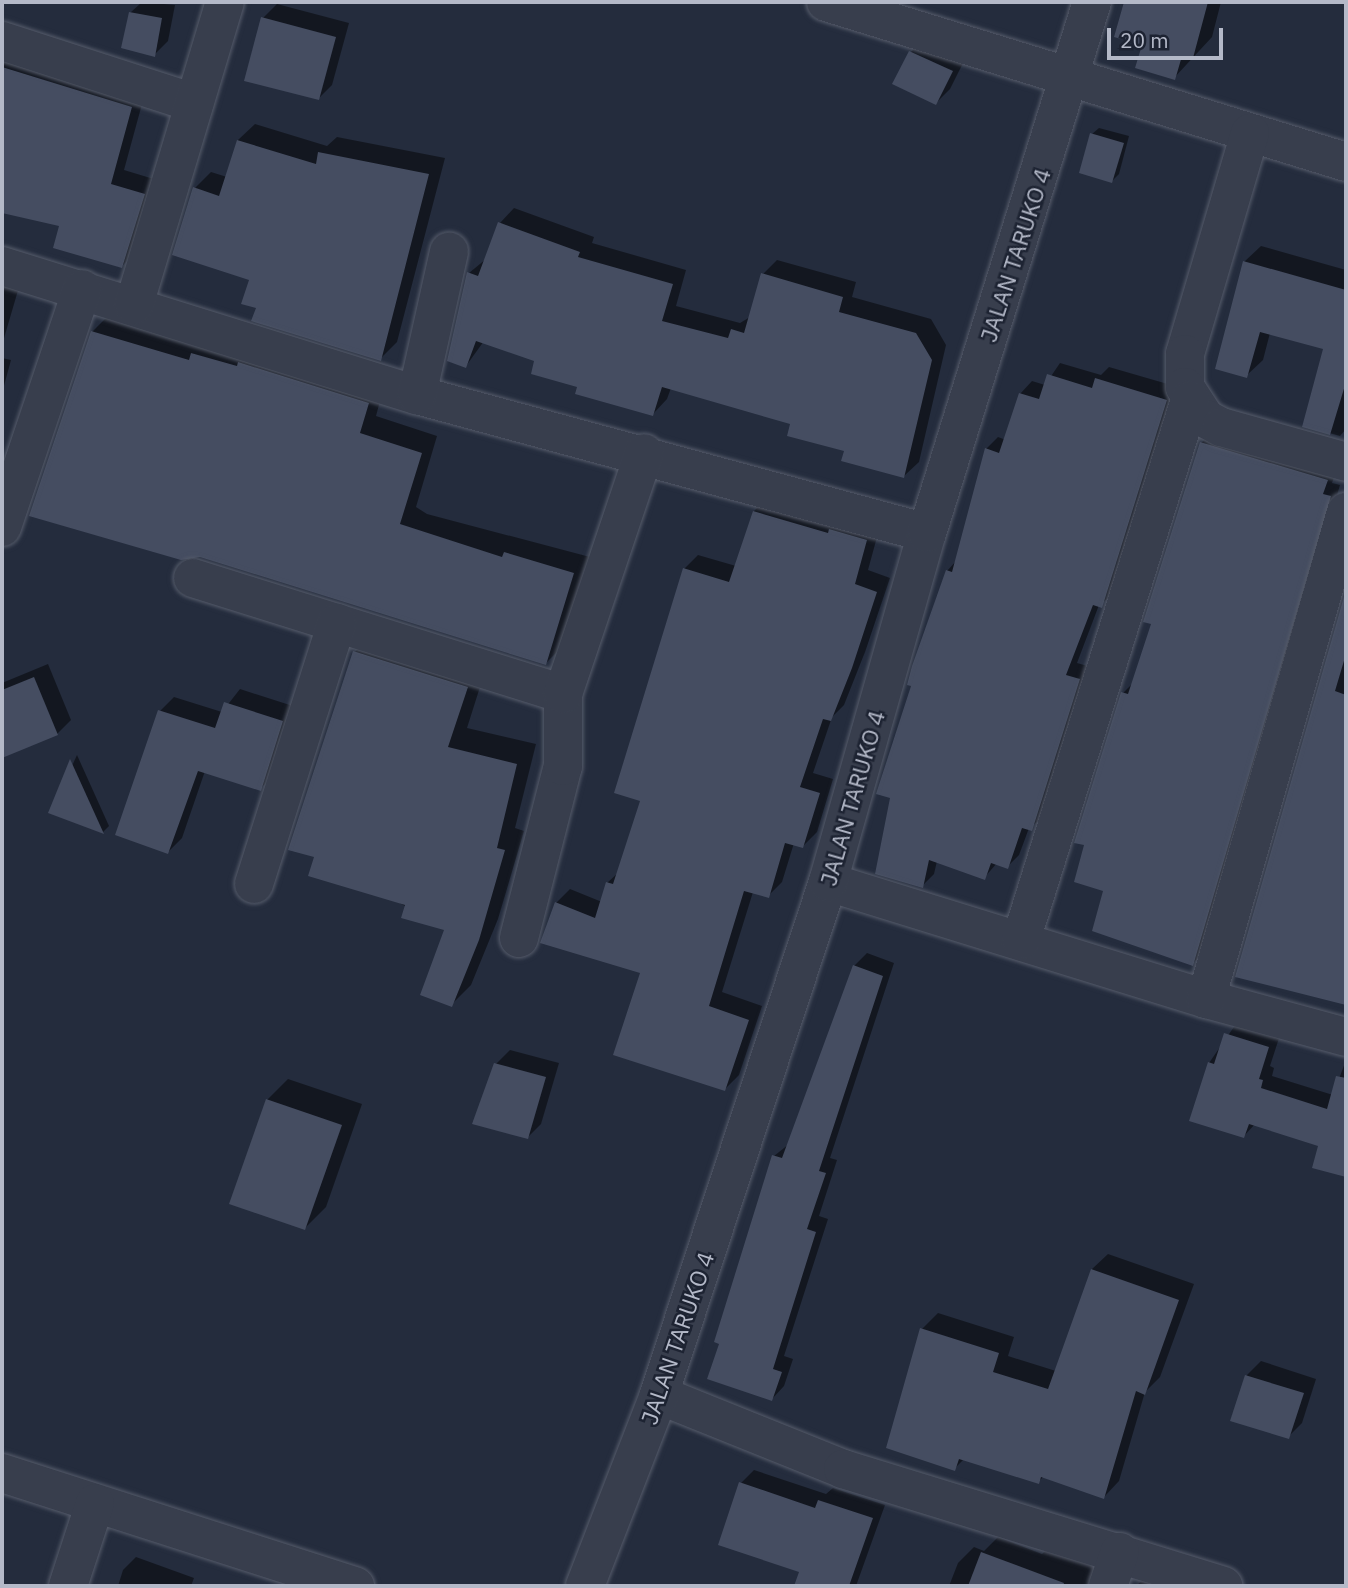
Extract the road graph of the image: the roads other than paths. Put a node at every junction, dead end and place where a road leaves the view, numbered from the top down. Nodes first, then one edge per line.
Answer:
1 (225, 2) edge
2 (826, 2) edge
3 (1092, 2) edge
4 (2, 40) edge
5 (1072, 76) junction
6 (194, 103) junction
7 (1250, 133) junction
8 (1346, 162) edge
9 (449, 252) dead end
10 (2, 267) edge
11 (82, 289) junction
12 (134, 305) junction
13 (417, 395) junction
14 (1190, 400) junction
15 (644, 453) junction
16 (1346, 462) edge
17 (1346, 512) edge
18 (2, 527) edge
19 (927, 533) junction
20 (193, 578) dead end
21 (337, 623) junction
22 (562, 694) junction
23 (828, 882) junction
24 (254, 884) dead end
25 (519, 938) dead end
26 (1021, 940) junction
27 (1206, 999) junction
28 (1346, 1037) edge
29 (659, 1395) junction
30 (2, 1473) edge
31 (95, 1503) junction
32 (1114, 1569) edge
33 (68, 1586) edge
34 (355, 1586) edge
35 (584, 1586) edge
36 (1223, 1586) edge

1 - 6 street
2 - 5 street
3 - 5 street, JALAN TARUKO 4
4 - 6 street
5 - 7 street
5 - 19 street, JALAN TARUKO 4
6 - 12 street
7 - 8 street
7 - 14 street
9 - 13 street
10 - 11 street
11 - 12 street
11 - 18 street
12 - 13 street
13 - 15 street
14 - 16 street
14 - 26 street
15 - 19 street
15 - 22 street
17 - 27 street
19 - 23 street, JALAN TARUKO 4
20 - 21 street
21 - 22 street
21 - 24 street
22 - 25 street
23 - 26 street
23 - 29 street, JALAN TARUKO 4
26 - 27 street
27 - 28 street
29 - 32 street
29 - 35 street, JALAN TARUKO 4
30 - 31 street
31 - 33 street
31 - 34 street
32 - 36 street

